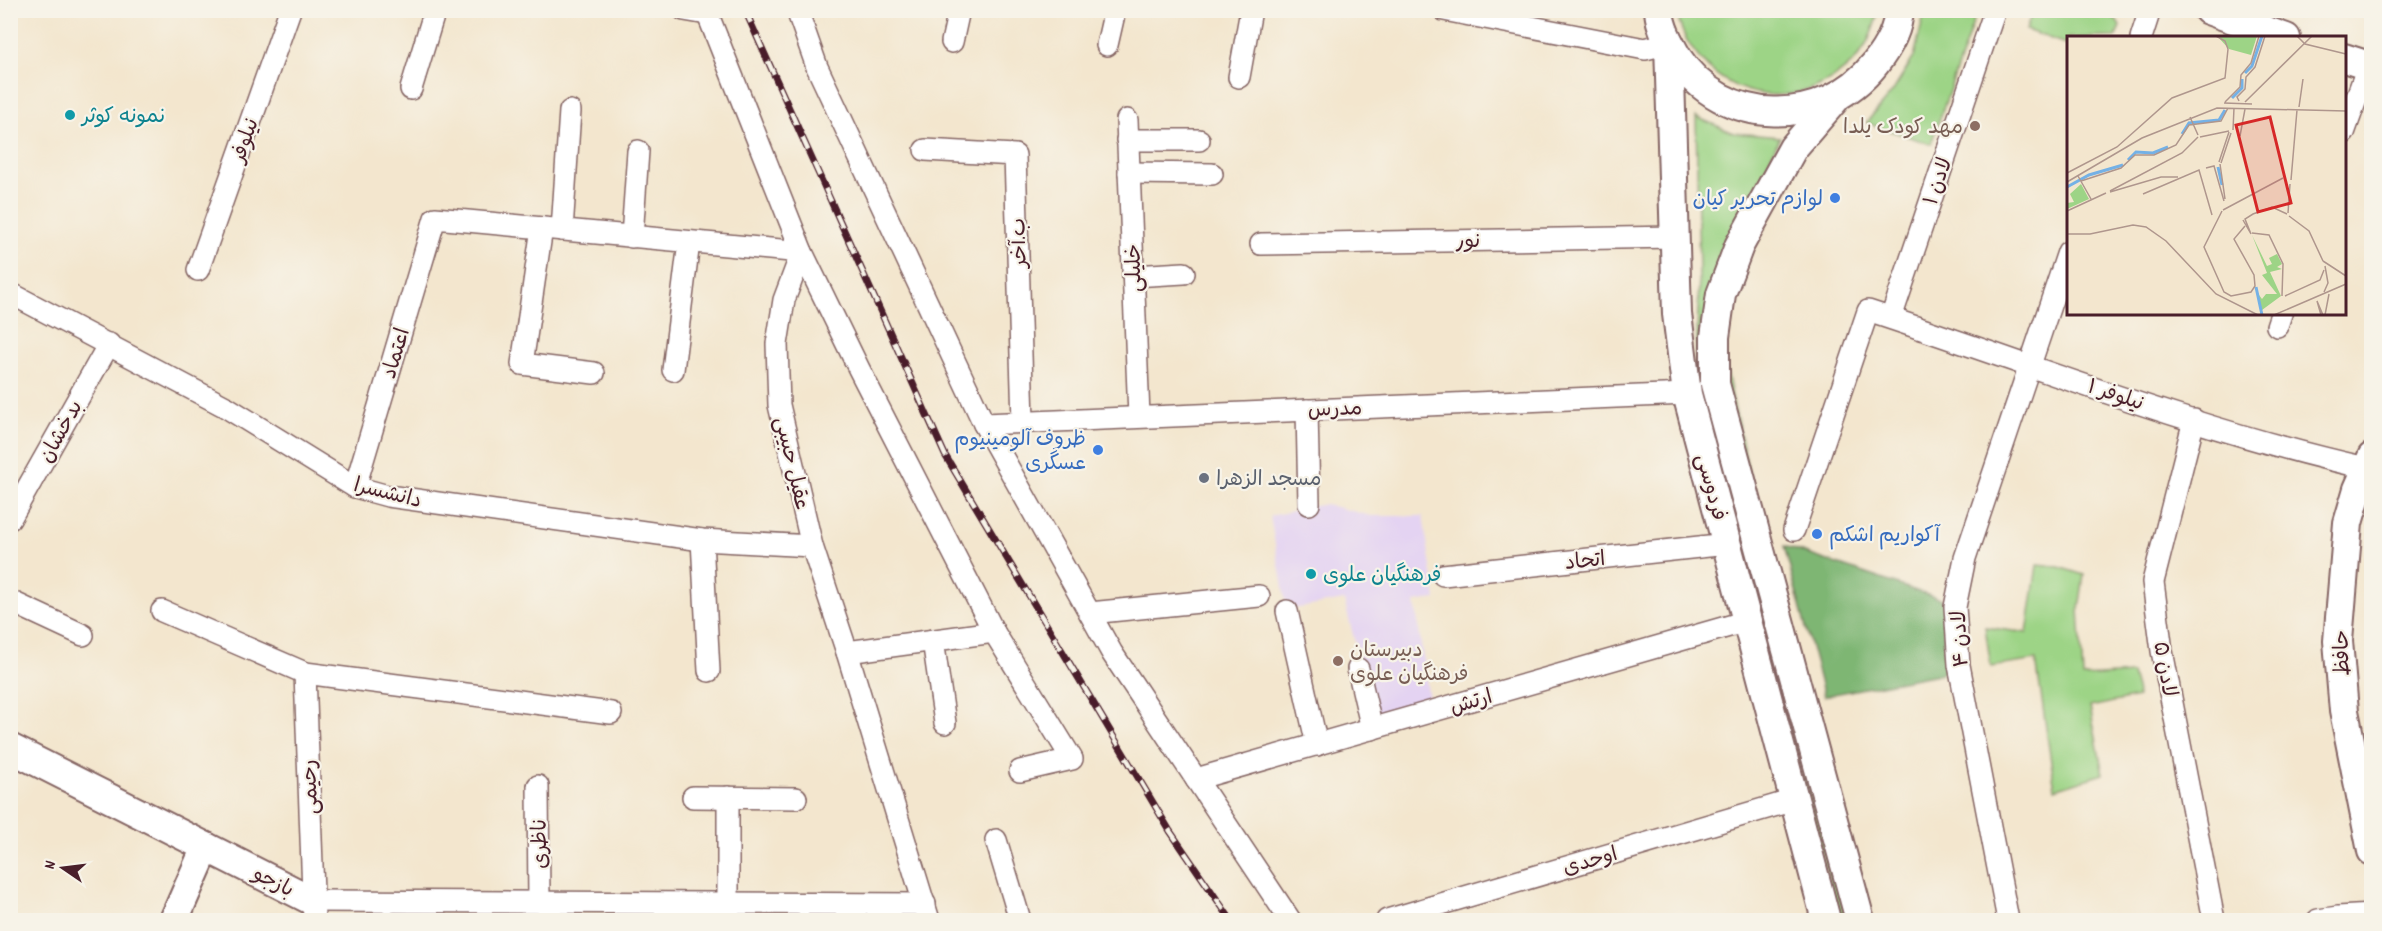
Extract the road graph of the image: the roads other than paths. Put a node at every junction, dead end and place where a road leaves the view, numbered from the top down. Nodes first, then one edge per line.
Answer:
1 (290, 10) edge
2 (435, 10) edge
3 (684, 10) edge
4 (959, 10) edge
5 (1115, 10) edge
6 (1251, 10) edge
7 (1444, 10) edge
8 (1659, 10) edge
9 (1899, 10) edge
10 (1995, 10) edge
11 (2150, 10) edge
12 (2208, 10) edge
13 (706, 12) edge
14 (802, 15) edge
15 (2142, 36) edge
16 (2280, 36) edge
17 (952, 42) dead end
18 (1669, 43) junction
19 (1107, 45) dead end
20 (2361, 64) edge
21 (1239, 77) dead end
22 (411, 89) dead end
23 (1836, 98) junction
24 (570, 111) dead end
25 (2346, 126) edge
26 (1200, 140) dead end
27 (925, 150) dead end
28 (638, 151) dead end
29 (1129, 173) junction
30 (1212, 174) dead end
31 (552, 229) junction
32 (632, 237) junction
33 (1675, 237) junction
34 (689, 242) junction
35 (1261, 244) dead end
36 (802, 252) junction
37 (2067, 255) edge
38 (198, 270) dead end
39 (1184, 273) dead end
40 (1133, 276) junction
41 (10, 293) edge
42 (1891, 318) junction
43 (109, 344) junction
44 (2030, 366) junction
45 (673, 370) dead end
46 (594, 374) dead end
47 (1687, 394) junction
48 (1307, 410) junction
49 (1139, 416) junction
50 (2194, 420) junction
51 (1023, 421) junction
52 (984, 424) junction
53 (2369, 463) edge
54 (354, 487) junction
55 (1309, 504) dead end
56 (10, 519) edge
57 (1794, 530) dead end
58 (702, 540) junction
59 (1727, 544) junction
60 (812, 546) junction
61 (1443, 575) dead end
62 (1259, 596) dead end
63 (10, 601) edge
64 (162, 611) dead end
65 (1287, 611) dead end
66 (1090, 613) junction
67 (1747, 621) junction
68 (994, 632) junction
69 (83, 636) dead end
70 (933, 640) junction
71 (847, 652) junction
72 (1358, 669) dead end
73 (709, 671) dead end
74 (305, 673) junction
75 (611, 714) dead end
76 (945, 723) dead end
77 (1372, 729) junction
78 (1317, 745) junction
79 (10, 748) edge
80 (1020, 771) dead end
81 (1196, 779) junction
82 (538, 786) dead end
83 (693, 797) dead end
84 (728, 797) junction
85 (796, 798) dead end
86 (1794, 800) junction
87 (996, 840) dead end
88 (206, 847) junction
89 (2372, 851) edge
90 (539, 902) junction
91 (728, 903) junction
92 (314, 911) edge
93 (927, 912) edge
94 (2372, 915) edge
95 (174, 921) edge
96 (1020, 921) edge
97 (1290, 921) edge
98 (1387, 921) edge
99 (1826, 921) edge
100 (1860, 921) edge
101 (2007, 921) edge
102 (2214, 921) edge
103 (2318, 921) edge

1 - 38 street, نیلوفر
2 - 22 street
3 - 13 street
4 - 17 street
5 - 19 street
6 - 21 street
7 - 18 street
8 - 18 street
9 - 23 street
10 - 42 street, لادن ۱
11 - 15 street
12 - 16 street
13 - 36 street
14 - 52 street
18 - 23 street
18 - 33 street, فردوسی
20 - 25 street
23 - 100 street, فردوسی
24 - 31 street
26 - 29 street, خلیلی
27 - 51 street, ب.آخر
28 - 32 street
29 - 30 street
29 - 40 street, خلیلی
31 - 32 street
31 - 46 street
31 - 54 street, اعتماد
32 - 34 street
33 - 35 street, نور
33 - 47 street, فردوسی
34 - 36 street
34 - 45 street
36 - 60 street, عقیل حبیبی
36 - 68 street
37 - 44 street, لادن ۴
39 - 40 street
40 - 49 street, خلیلی
41 - 43 street, دانشسرا
42 - 44 street, نیلوفر ۱
42 - 57 street, نیلوفر ۱
43 - 54 street, دانشسرا
43 - 56 street, بدخشان
44 - 50 street, نیلوفر ۱
44 - 101 street, لادن ۴
47 - 48 street, مدرس
47 - 59 street, فردوسی
48 - 49 street, مدرس
48 - 55 street
49 - 51 street, مدرس
50 - 53 street, نیلوفر ۱
50 - 102 street, لادن ۵
51 - 52 street, مدرس
52 - 66 street
53 - 89 street, حافظ
54 - 58 street, دانشسرا
58 - 60 street, دانشسرا
58 - 73 street
59 - 61 street, اتحاد
59 - 67 street, فردوسی
60 - 71 street, عقیل حبیبی
62 - 66 street
63 - 69 street
64 - 74 street
65 - 78 street
66 - 81 street
67 - 77 street, ارتش
67 - 86 street, فردوسی
68 - 70 street
68 - 80 street
70 - 71 street
70 - 76 street
71 - 93 street, عقیل حبیبی
72 - 77 street
74 - 75 street
74 - 92 street, رحیمی
77 - 78 street, ارتش
78 - 81 street, ارتش
79 - 88 street, بازجو
81 - 97 street
82 - 90 street, ناظری
83 - 84 street
84 - 85 street
84 - 91 street
86 - 98 street, اوحدی
86 - 99 street, فردوسی
87 - 96 street
88 - 92 street, بازجو
88 - 95 street
90 - 91 street, بازجو
90 - 92 street, بازجو
91 - 93 street, بازجو
94 - 103 street

